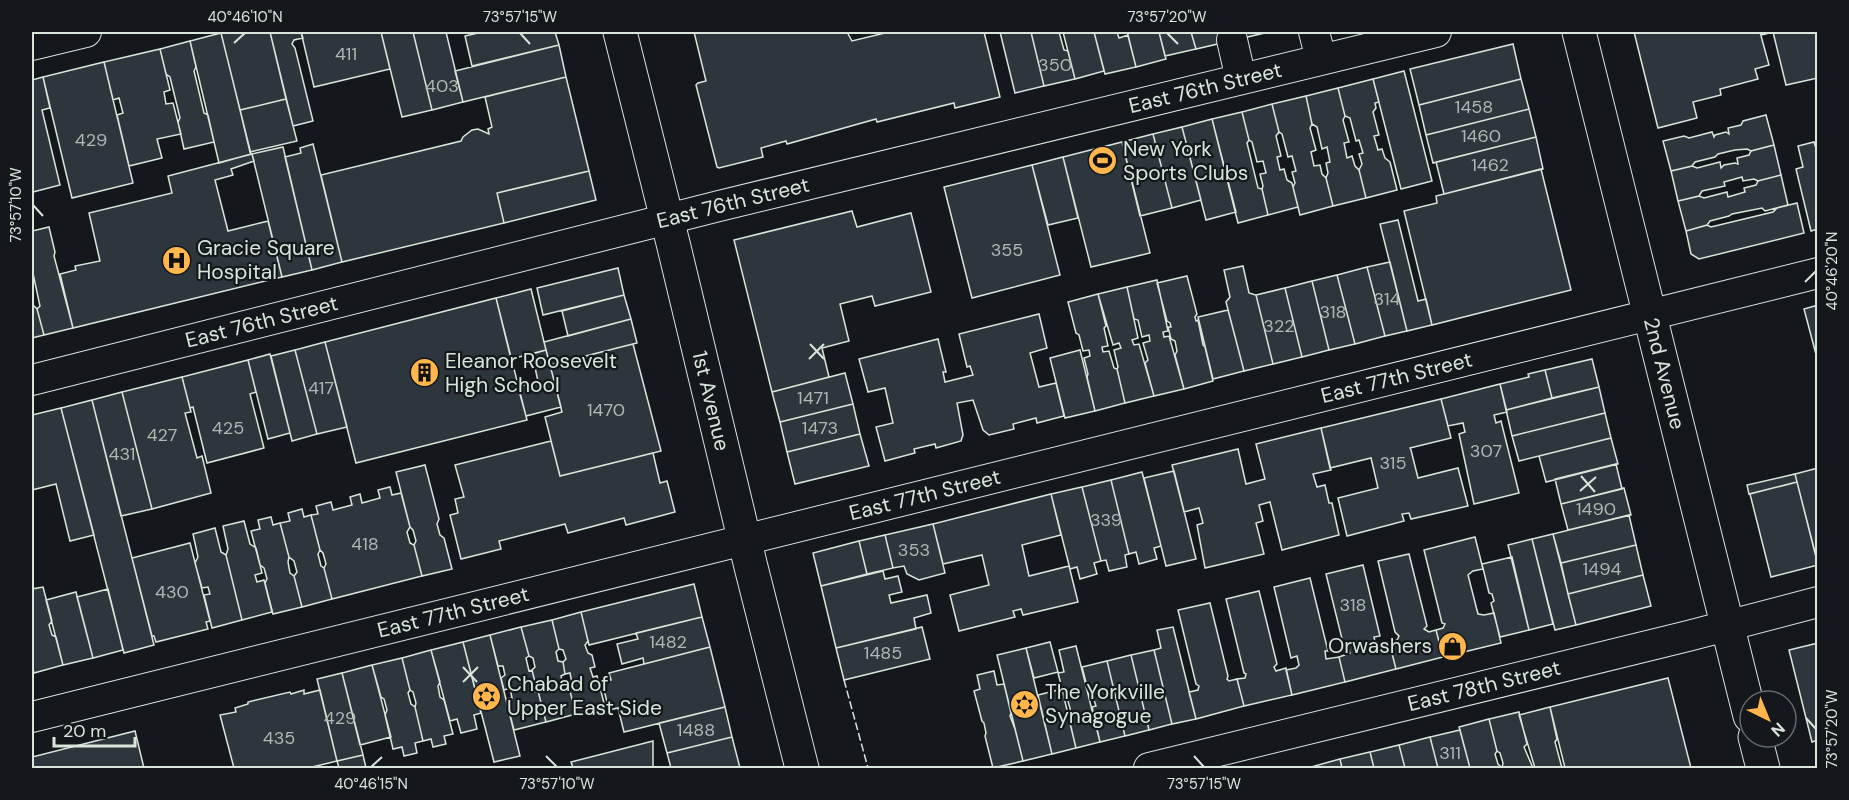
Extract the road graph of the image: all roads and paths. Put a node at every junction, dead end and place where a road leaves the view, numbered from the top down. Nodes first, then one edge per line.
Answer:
1 (86, 32) edge
2 (621, 32) edge
3 (1436, 32) edge
4 (1579, 32) edge
5 (1232, 40) dead end
6 (32, 45) edge
7 (1318, 45) edge
8 (1241, 78) junction
9 (667, 219) junction
10 (1818, 273) edge
11 (1650, 315) junction
12 (32, 380) edge
13 (744, 540) junction
14 (1818, 602) edge
15 (1728, 625) junction
16 (1743, 689) edge
17 (32, 717) edge
18 (1758, 749) edge
19 (802, 768) edge
20 (1149, 768) edge
21 (1763, 768) edge

1 - 6 street
2 - 9 main road, 1st Avenue
3 - 7 street, East 76th Street
4 - 11 main road, 2nd Avenue
5 - 8 street
7 - 8 street, East 76th Street
8 - 9 street, East 76th Street
9 - 12 street, East 76th Street
9 - 13 main road, 1st Avenue
10 - 11 street, East 77th Street
11 - 13 street, East 77th Street
11 - 15 main road, 2nd Avenue
13 - 17 street, East 77th Street
13 - 19 main road, 1st Avenue
14 - 15 street, East 78th Street
15 - 16 main road, 2nd Avenue
15 - 20 street, East 78th Street
18 - 21 main road

